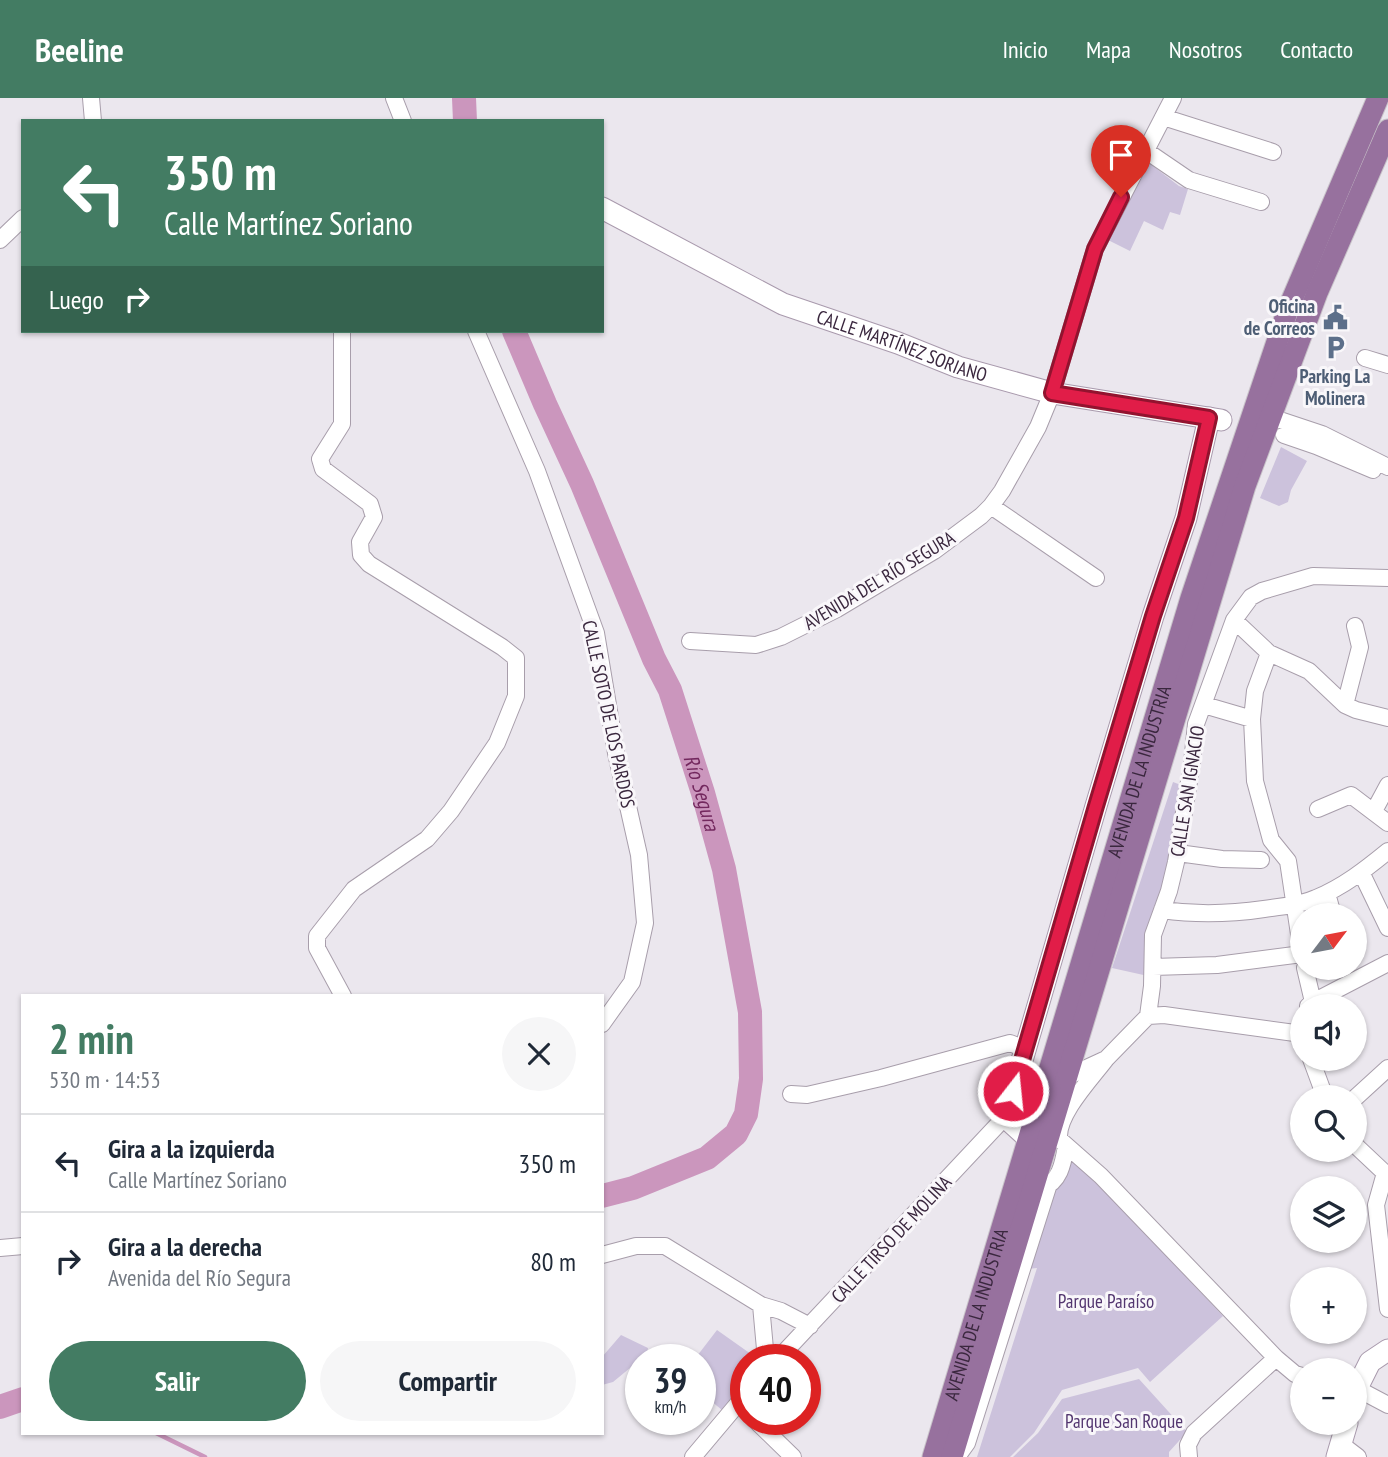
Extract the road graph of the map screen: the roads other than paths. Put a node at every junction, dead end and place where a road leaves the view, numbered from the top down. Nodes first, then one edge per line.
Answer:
1 (91, 98) edge
2 (394, 98) edge
3 (1173, 98) edge
4 (1378, 98) edge
5 (1385, 98) edge
6 (1163, 117) junction
7 (93, 119) edge
8 (403, 119) edge
9 (1388, 130) edge
10 (1145, 150) junction
11 (1273, 152) dead end
12 (1261, 202) dead end
13 (1332, 208) junction
14 (604, 209) edge
15 (21, 220) edge
16 (0, 240) edge
17 (342, 333) edge
18 (477, 333) edge
19 (1365, 358) dead end
20 (1388, 365) edge
21 (1052, 393) junction
22 (1271, 417) junction
23 (1284, 435) dead end
24 (1388, 467) edge
25 (1388, 476) edge
26 (992, 506) junction
27 (1096, 578) dead end
28 (1388, 579) edge
29 (1234, 620) junction
30 (1355, 626) dead end
31 (690, 641) dead end
32 (1269, 653) junction
33 (1204, 705) junction
34 (1345, 705) junction
35 (1388, 718) edge
36 (1252, 719) junction
37 (1388, 785) edge
38 (1318, 809) dead end
39 (1374, 811) junction
40 (1388, 823) edge
41 (1388, 850) edge
42 (1178, 853) junction
43 (1261, 860) dead end
44 (1361, 872) junction
45 (1327, 893) junction
46 (1294, 903) edge
47 (1302, 903) edge
48 (1330, 903) edge
49 (1290, 907) edge
50 (1162, 909) junction
51 (1388, 928) edge
52 (1290, 956) edge
53 (1388, 963) edge
54 (1153, 967) junction
55 (1367, 970) edge
56 (1343, 980) edge
57 (342, 994) edge
58 (1324, 994) edge
59 (1148, 1016) junction
60 (604, 1021) edge
61 (1290, 1032) edge
62 (1025, 1049) junction
63 (1106, 1059) junction
64 (1388, 1068) edge
65 (1067, 1077) junction
66 (1367, 1087) edge
67 (791, 1094) dead end
68 (1005, 1118) junction
69 (1051, 1139) junction
70 (1367, 1157) edge
71 (1386, 1175) edge
72 (21, 1246) edge
73 (0, 1248) edge
74 (604, 1254) edge
75 (1387, 1287) edge
76 (761, 1305) junction
77 (1388, 1309) edge
78 (810, 1326) junction
79 (765, 1344) edge
80 (793, 1344) edge
81 (1388, 1350) edge
82 (1276, 1358) junction
83 (1367, 1368) edge
84 (1290, 1370) edge
85 (1367, 1395) edge
86 (1388, 1405) edge
87 (730, 1417) edge
88 (770, 1435) edge
89 (1346, 1435) edge
90 (1345, 1453) edge
91 (693, 1457) edge
92 (793, 1457) edge
93 (933, 1457) edge
94 (955, 1457) edge
95 (1189, 1457) edge

1 - 7 street
2 - 8 street
3 - 6 street, AVENIDA DEL RÍO SEGURA
4 - 13 main road, AVENIDA DE LA INDUSTRIA
5 - 13 main road
6 - 10 street, AVENIDA DEL RÍO SEGURA
6 - 11 street
9 - 22 main road, AVENIDA DE LA INDUSTRIA
10 - 12 street
10 - 21 street, AVENIDA DEL RÍO SEGURA
13 - 69 main road, AVENIDA DE LA INDUSTRIA
14 - 21 street, CALLE MARTÍNEZ SORIANO
15 - 16 street
17 - 57 street
18 - 60 street, CALLE SOTO DE LOS PARDOS
19 - 20 street
21 - 26 street, AVENIDA DEL RÍO SEGURA
21 - 62 street, CALLE MARTÍNEZ SORIANO
22 - 24 street
22 - 65 main road, AVENIDA DE LA INDUSTRIA
23 - 25 street
26 - 27 street
26 - 31 street, AVENIDA DEL RÍO SEGURA
28 - 29 street, CALLE SAN IGNACIO
29 - 32 street
29 - 33 street, CALLE SAN IGNACIO
30 - 34 street
32 - 34 street
32 - 36 street
33 - 36 street
33 - 42 street, CALLE SAN IGNACIO
34 - 35 street
36 - 46 street
37 - 39 street
38 - 39 street
39 - 40 street
41 - 44 street
42 - 43 street
42 - 50 street, CALLE SAN IGNACIO
44 - 45 street
44 - 51 street
45 - 47 street
45 - 48 street
49 - 50 street
50 - 54 street, CALLE SAN IGNACIO
52 - 54 street
53 - 55 street
54 - 59 street, CALLE SAN IGNACIO
56 - 58 street
59 - 61 street
59 - 63 street
62 - 67 street
62 - 68 street
63 - 65 street
63 - 69 street
64 - 66 street
65 - 69 main road, AVENIDA DE LA INDUSTRIA
68 - 69 street
68 - 78 street, CALLE TIRSO DE MOLINA
69 - 82 street
69 - 93 main road, AVENIDA DE LA INDUSTRIA
69 - 94 main road, AVENIDA DE LA INDUSTRIA
70 - 71 street
71 - 75 street
72 - 73 street
74 - 76 street
75 - 77 street
76 - 78 street
76 - 79 street
78 - 80 street, CALLE TIRSO DE MOLINA
81 - 83 street
82 - 84 street
82 - 95 street
85 - 86 street
87 - 91 street
88 - 92 street
89 - 90 street

